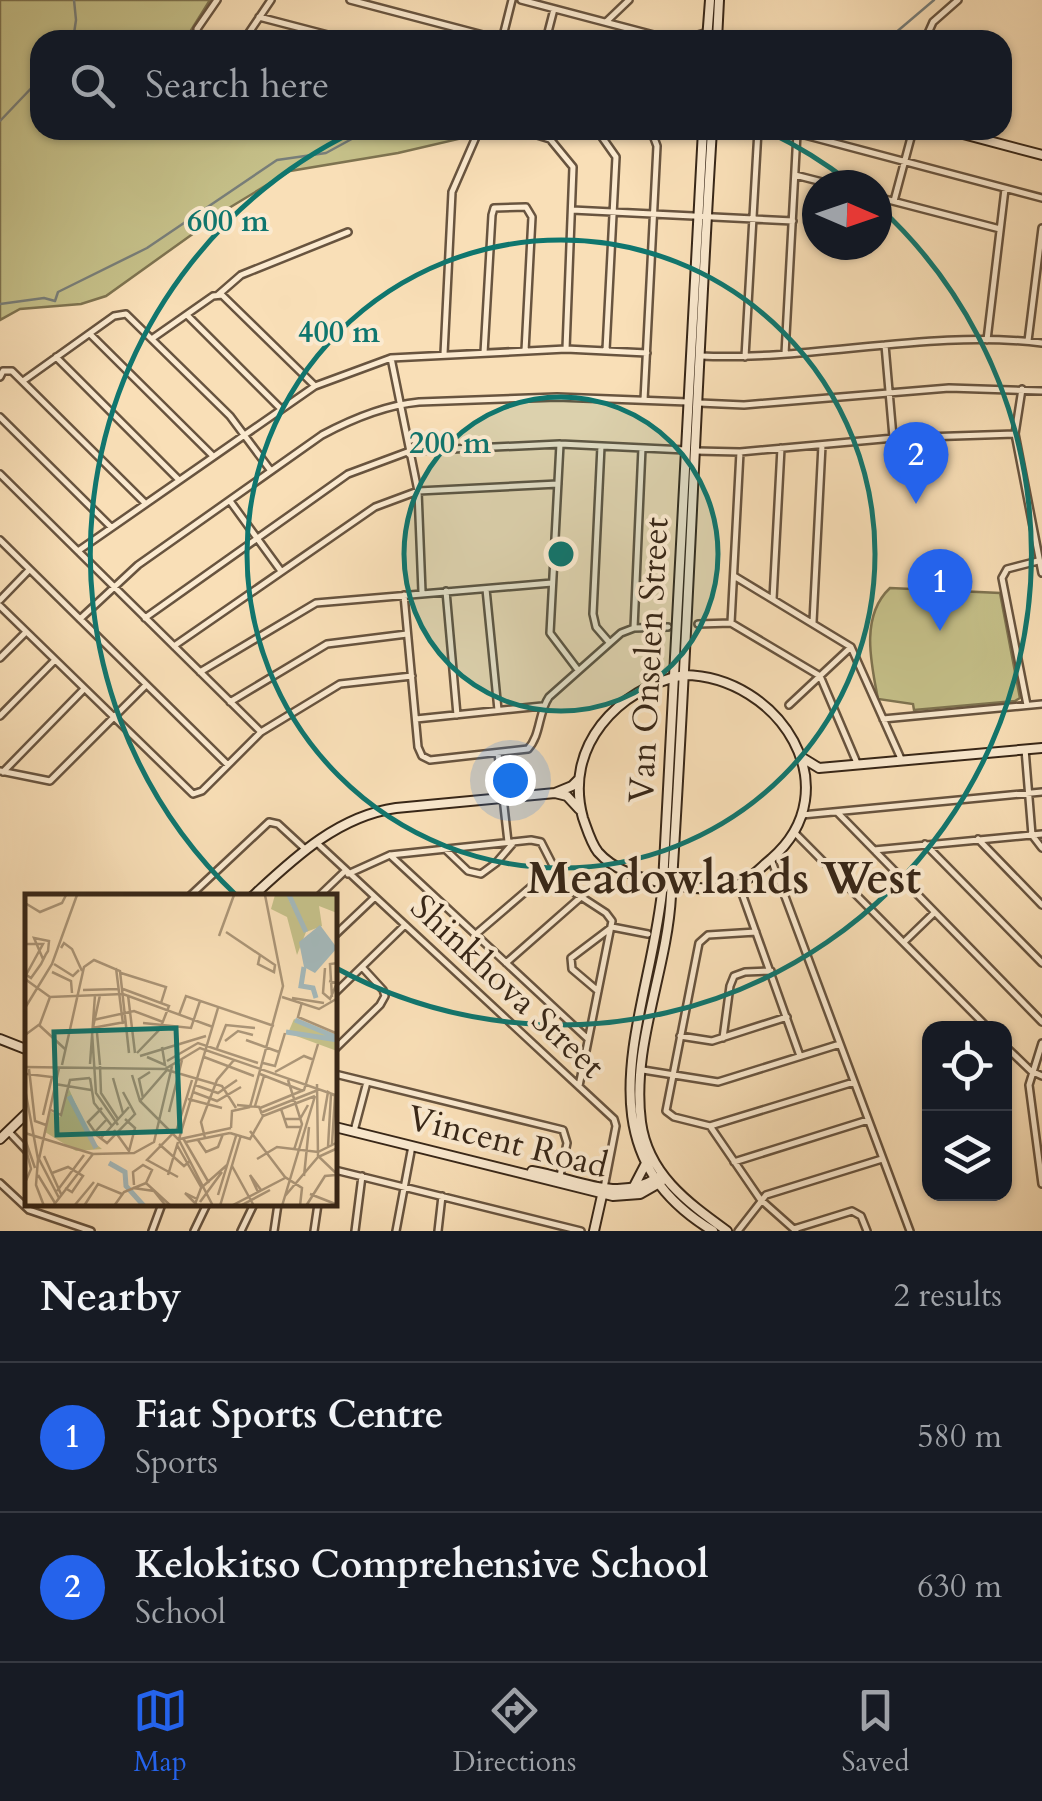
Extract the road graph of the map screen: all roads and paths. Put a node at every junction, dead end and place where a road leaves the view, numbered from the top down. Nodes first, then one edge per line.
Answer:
1 (216, 0) edge
2 (270, 0) edge
3 (350, 0) edge
4 (512, 0) edge
5 (521, 0) edge
6 (630, 0) edge
7 (710, 0) edge
8 (719, 0) edge
9 (958, 0) edge
10 (554, 9) junction
11 (259, 16) junction
12 (606, 23) junction
13 (198, 30) edge
14 (250, 30) edge
15 (310, 30) edge
16 (464, 30) edge
17 (504, 30) edge
18 (549, 30) edge
19 (634, 30) edge
20 (708, 30) edge
21 (718, 30) edge
22 (929, 30) edge
23 (475, 140) edge
24 (551, 140) edge
25 (606, 140) edge
26 (654, 140) edge
27 (703, 140) edge
28 (711, 140) edge
29 (757, 140) edge
30 (797, 140) edge
31 (826, 140) edge
32 (910, 140) edge
33 (986, 140) edge
34 (1042, 155) edge
35 (904, 162) junction
36 (795, 174) junction
37 (802, 176) edge
38 (1006, 189) junction
39 (1042, 198) edge
40 (894, 201) joint
41 (572, 210) junction
42 (614, 211) junction
43 (653, 212) junction
44 (703, 216) junction
45 (752, 218) junction
46 (794, 221) junction
47 (1042, 228) edge
48 (1000, 230) junction
49 (348, 232) dead end
50 (218, 295) junction
51 (187, 314) junction
52 (90, 334) junction
53 (153, 338) junction
54 (988, 340) junction
55 (1028, 341) junction
56 (1042, 343) edge
57 (885, 345) junction
58 (566, 349) junction
59 (526, 351) junction
60 (606, 351) junction
61 (484, 352) junction
62 (444, 354) junction
63 (646, 354) junction
64 (785, 354) junction
65 (701, 356) junction
66 (56, 357) junction
67 (391, 358) junction
68 (746, 358) junction
69 (0, 377) edge
70 (23, 382) junction
71 (315, 386) junction
72 (1022, 389) junction
73 (1042, 390) edge
74 (890, 392) junction
75 (644, 400) junction
76 (694, 402) junction
77 (401, 404) junction
78 (280, 408) junction
79 (0, 417) edge
80 (244, 432) junction
81 (1015, 434) junction
82 (894, 438) junction
83 (560, 444) junction
84 (822, 445) junction
85 (601, 446) junction
86 (642, 448) junction
87 (781, 448) junction
88 (410, 450) junction
89 (691, 450) junction
90 (740, 452) junction
91 (212, 455) junction
92 (271, 471) junction
93 (0, 474) edge
94 (178, 479) junction
95 (558, 484) junction
96 (418, 491) junction
97 (230, 500) junction
98 (145, 503) junction
99 (111, 527) junction
100 (256, 538) junction
101 (0, 540) edge
102 (78, 551) junction
103 (1041, 560) edge
104 (30, 570) junction
105 (280, 571) junction
106 (1042, 573) edge
107 (734, 576) junction
108 (552, 584) junction
109 (113, 586) junction
110 (486, 588) junction
111 (446, 591) junction
112 (422, 593) junction
113 (404, 596) junction
114 (773, 599) junction
115 (0, 603) edge
116 (145, 618) junction
117 (80, 619) junction
118 (731, 623) junction
119 (813, 623) junction
120 (698, 624) dead end
121 (668, 627) dead end
122 (634, 628) junction
123 (26, 632) junction
124 (408, 634) junction
125 (610, 642) junction
126 (174, 646) junction
127 (851, 647) junction
128 (0, 658) edge
129 (56, 660) junction
130 (578, 670) junction
131 (200, 672) junction
132 (412, 676) junction
133 (679, 676) junction
134 (820, 676) junction
135 (146, 684) junction
136 (84, 689) junction
137 (230, 702) junction
138 (790, 704) dead end
139 (1042, 704) edge
140 (1028, 705) junction
141 (542, 706) junction
142 (498, 710) junction
143 (457, 715) junction
144 (0, 716) edge
145 (113, 718) junction
146 (416, 718) junction
147 (883, 719) junction
148 (261, 732) junction
149 (1042, 748) edge
150 (1025, 749) junction
151 (498, 753) junction
152 (798, 755) junction
153 (902, 761) junction
154 (228, 765) junction
155 (858, 765) junction
156 (819, 768) junction
157 (1, 771) edge
158 (581, 775) junction
159 (805, 791) junction
160 (1042, 792) edge
161 (555, 793) junction
162 (1029, 794) junction
163 (504, 798) junction
164 (836, 812) junction
165 (582, 813) junction
166 (802, 814) junction
167 (796, 834) junction
168 (1032, 834) junction
169 (1042, 834) edge
170 (978, 839) junction
171 (315, 841) junction
172 (511, 842) junction
173 (925, 844) junction
174 (304, 848) junction
175 (444, 848) junction
176 (1042, 848) edge
177 (874, 850) junction
178 (390, 855) junction
179 (771, 859) junction
180 (554, 868) junction
181 (347, 872) junction
182 (643, 879) junction
183 (668, 884) junction
184 (740, 885) junction
185 (698, 888) junction
186 (192, 894) edge
187 (256, 894) edge
188 (321, 894) edge
189 (375, 897) junction
190 (581, 897) junction
191 (661, 902) junction
192 (1042, 905) edge
193 (670, 911) junction
194 (934, 913) junction
195 (405, 924) junction
196 (612, 927) junction
197 (338, 932) edge
198 (756, 932) junction
199 (476, 934) junction
200 (648, 934) dead end
201 (904, 942) junction
202 (506, 963) junction
203 (1042, 964) edge
204 (362, 967) junction
205 (771, 972) junction
206 (338, 990) edge
207 (598, 991) junction
208 (787, 1018) junction
209 (981, 1021) edge
210 (1042, 1022) edge
211 (680, 1036) junction
212 (0, 1038) edge
213 (723, 1038) junction
214 (588, 1039) junction
215 (1042, 1043) edge
216 (840, 1044) junction
217 (25, 1047) edge
218 (338, 1047) edge
219 (1012, 1053) edge
220 (800, 1056) junction
221 (643, 1070) junction
222 (1031, 1071) junction
223 (671, 1074) junction
224 (338, 1075) edge
225 (1042, 1076) edge
226 (367, 1082) junction
227 (854, 1082) junction
228 (579, 1086) junction
229 (25, 1115) edge
230 (868, 1120) junction
231 (1033, 1121) junction
232 (1042, 1125) edge
233 (338, 1126) edge
234 (710, 1126) junction
235 (354, 1130) junction
236 (8, 1132) junction
237 (0, 1139) edge
238 (412, 1145) junction
239 (25, 1149) edge
240 (882, 1158) junction
241 (734, 1162) junction
242 (644, 1165) junction
243 (1041, 1169) edge
244 (338, 1171) edge
245 (362, 1176) junction
246 (560, 1176) junction
247 (659, 1180) junction
248 (0, 1183) edge
249 (1042, 1184) edge
250 (402, 1186) junction
251 (603, 1191) junction
252 (636, 1192) junction
253 (442, 1196) junction
254 (760, 1199) junction
255 (671, 1202) junction
256 (161, 1206) edge
257 (206, 1206) edge
258 (253, 1206) edge
259 (278, 1206) edge
260 (318, 1206) edge
261 (795, 1230) edge
262 (91, 1231) edge
263 (152, 1231) edge
264 (194, 1231) edge
265 (241, 1231) edge
266 (274, 1231) edge
267 (314, 1231) edge
268 (355, 1231) edge
269 (396, 1231) edge
270 (438, 1231) edge
271 (581, 1231) edge
272 (594, 1231) edge
273 (713, 1231) edge
274 (727, 1231) edge
275 (738, 1231) edge
276 (867, 1231) edge
277 (910, 1231) edge

1 - 13 street
2 - 11 street
3 - 16 street
4 - 17 street
5 - 10 street
6 - 12 street
7 - 20 main road
8 - 21 main road
9 - 22 street
10 - 12 street
10 - 18 street
11 - 14 street
11 - 15 street
12 - 19 street
23 - 62 street
24 - 41 street
25 - 42 street
26 - 43 street
27 - 44 main road, Van Onselen Street
28 - 44 main road, Van Onselen Street
29 - 45 street
30 - 36 street
31 - 35 street
32 - 35 street
33 - 34 main road
35 - 38 street
35 - 40 street
36 - 37 street
36 - 46 street
38 - 39 street
38 - 48 street
40 - 48 street
41 - 42 street
41 - 58 street
42 - 43 street
42 - 60 street
43 - 44 street
43 - 63 street
44 - 45 street
44 - 65 main road, Van Onselen Street
44 - 76 main road, Van Onselen Street
45 - 46 street
45 - 68 street
46 - 64 street
47 - 55 street
48 - 54 street
49 - 50 street
50 - 51 street
50 - 71 street
51 - 53 street
51 - 78 street
52 - 53 street
52 - 66 street
52 - 91 street
53 - 80 street
54 - 55 street
54 - 57 street
55 - 56 street
57 - 64 street
57 - 74 street
58 - 59 street
58 - 60 street
59 - 61 street
59 - 61 street
60 - 63 street
61 - 62 street
62 - 67 street
63 - 75 street
64 - 68 street
65 - 68 street
65 - 76 main road, Van Onselen Street
66 - 70 street
66 - 94 street
67 - 71 street
67 - 77 street
69 - 70 street
70 - 98 street
71 - 78 street
72 - 73 street
72 - 74 street
72 - 81 street
74 - 76 street
74 - 82 street
75 - 76 street
75 - 77 street
76 - 89 main road, Van Onselen Street
77 - 88 street
77 - 92 street
78 - 80 street
79 - 99 street
80 - 91 street
80 - 92 street
81 - 82 street
81 - 103 street
82 - 84 street
83 - 85 street
83 - 88 street
83 - 95 street
84 - 87 street
84 - 119 street
85 - 86 street
85 - 125 street
86 - 89 street
86 - 122 street
87 - 90 street
87 - 114 street
88 - 96 street
88 - 100 street
89 - 90 street
89 - 133 main road, Van Onselen Street
90 - 107 street
91 - 94 street
92 - 97 street
93 - 102 street
94 - 98 street
95 - 96 street
95 - 108 street
96 - 105 street
96 - 112 street
97 - 100 street
97 - 109 street
98 - 99 street
99 - 102 street
100 - 105 street
100 - 116 street
101 - 104 street
102 - 109 street
103 - 106 street
103 - 140 street
104 - 115 street
104 - 117 street
105 - 126 street
107 - 114 street
107 - 118 street
108 - 110 street
108 - 130 street
109 - 116 street
109 - 117 street
110 - 111 street
110 - 142 street
111 - 112 street
111 - 143 street
112 - 113 street
113 - 124 street
113 - 131 street
114 - 119 street
115 - 123 street
116 - 126 street
117 - 135 street
118 - 120 street
118 - 134 street
119 - 127 street
121 - 122 street
122 - 125 street
123 - 128 street
123 - 129 street
124 - 132 street
124 - 137 street
125 - 130 street
126 - 131 street
127 - 134 street
127 - 147 street
129 - 136 street
129 - 144 street
130 - 141 street
131 - 137 street
132 - 146 street
132 - 148 street
133 - 152 main road
133 - 158 main road
133 - 183 main road, Van Onselen Street
134 - 138 street
134 - 155 street
135 - 145 street
135 - 154 street
136 - 145 street
136 - 157 street
137 - 148 street
139 - 140 street
140 - 147 street
141 - 142 street
141 - 151 street
142 - 143 street
143 - 146 street
145 - 154 street
145 - 157 street
146 - 151 street
147 - 153 street
148 - 154 street
149 - 150 main road
150 - 153 main road
150 - 162 street
151 - 163 street
152 - 156 main road
152 - 159 main road
153 - 155 main road
155 - 156 main road
156 - 159 main road
158 - 161 main road
158 - 165 main road
159 - 166 main road
160 - 162 street
161 - 163 main road
161 - 165 main road
162 - 164 street
162 - 168 street
163 - 171 main road
163 - 172 street
164 - 166 street
164 - 177 street
165 - 182 main road
166 - 167 main road
167 - 179 main road
167 - 201 street
168 - 169 street
168 - 170 street
168 - 176 street
170 - 173 street
170 - 192 street
171 - 174 main road
171 - 181 street, Shinkhova Street
172 - 175 street
172 - 175 street
172 - 180 street
173 - 177 street
173 - 203 street
174 - 186 street
174 - 187 main road
175 - 178 street
177 - 194 street
178 - 181 street
178 - 199 street
179 - 184 main road
179 - 216 street
180 - 190 street
180 - 199 street
181 - 188 street
181 - 189 street, Shinkhova Street
182 - 183 main road
182 - 191 main road
183 - 185 main road
183 - 191 main road, Van Onselen Street
183 - 193 main road, Van Onselen Street
184 - 185 main road
184 - 198 street
185 - 193 main road
189 - 195 street, Shinkhova Street
189 - 197 street
190 - 196 street
190 - 202 street
191 - 242 main road, Van Onselen Street
193 - 221 main road, Van Onselen Street
194 - 201 street
194 - 210 street
195 - 204 street
195 - 228 street, Shinkhova Street
196 - 200 street
196 - 207 street
196 - 207 street
198 - 205 street
198 - 211 street
199 - 202 street
201 - 209 street
202 - 214 street
204 - 206 street
204 - 218 street
205 - 208 street
205 - 213 street
207 - 214 street
208 - 213 street
208 - 220 street
211 - 213 street
211 - 223 street
212 - 217 main road
214 - 228 street
215 - 222 street
216 - 220 street
216 - 227 street
219 - 222 street
220 - 223 street
221 - 223 street
221 - 247 main road, Van Onselen Street
222 - 225 street
222 - 231 street
223 - 234 street
224 - 226 street
226 - 235 street
226 - 246 street
227 - 230 street
227 - 234 street
228 - 251 street, Shinkhova Street
229 - 236 main road
230 - 240 street
230 - 241 street
231 - 232 street
231 - 243 street
233 - 235 main road, Vincent Road
234 - 241 street
235 - 238 main road, Vincent Road
236 - 237 main road
236 - 239 street
238 - 246 main road, Vincent Road
238 - 250 street
238 - 251 main road, Vincent Road
240 - 254 street
240 - 277 street
241 - 254 street
242 - 247 main road, Van Onselen Street
242 - 252 main road
243 - 249 street
244 - 245 street
245 - 250 street
245 - 268 street
246 - 251 main road, Vincent Road
247 - 252 main road, Vincent Road
247 - 255 main road
247 - 274 main road
248 - 262 street
250 - 253 street
250 - 269 street
251 - 252 main road, Vincent Road
251 - 272 main road
252 - 255 main road
253 - 270 street
253 - 271 street
254 - 261 street
254 - 275 street
255 - 273 main road
256 - 263 street
257 - 264 street
258 - 265 street
259 - 266 street
260 - 267 street
261 - 276 street

